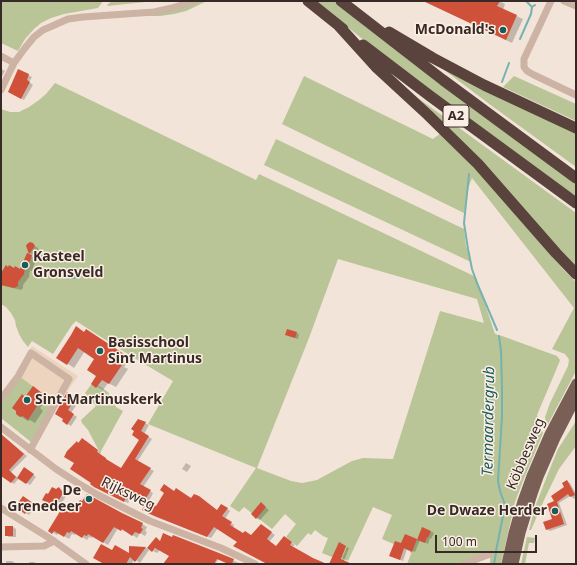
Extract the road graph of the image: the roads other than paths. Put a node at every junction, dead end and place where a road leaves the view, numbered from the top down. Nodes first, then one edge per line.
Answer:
1 (194, 1) edge
2 (308, 1) edge
3 (341, 1) edge
4 (551, 1) edge
5 (564, 1) edge
6 (576, 6) edge
7 (354, 12) junction
8 (339, 26) junction
9 (1, 56) edge
10 (14, 63) junction
11 (1, 90) edge
12 (576, 95) edge
13 (576, 128) edge
14 (576, 178) edge
15 (576, 203) edge
16 (576, 274) edge
17 (576, 383) edge
18 (1, 399) edge
19 (576, 399) edge
20 (1, 427) edge
21 (552, 436) junction
22 (30, 450) junction
23 (1, 508) edge
24 (54, 541) junction
25 (1, 547) edge
26 (490, 554) dead end
27 (86, 564) edge
28 (255, 564) edge
29 (464, 564) edge
30 (506, 564) edge
31 (514, 564) edge

1 - 10 street
2 - 8 highway, A2
3 - 7 highway, A2
4 - 12 street
5 - 6 street
7 - 13 highway, A2
7 - 14 highway, A2
8 - 15 highway, A2
8 - 16 highway, A2
9 - 10 street
10 - 11 street
17 - 21 main road, Köbbesweg
18 - 22 street
19 - 21 main road, Köbbesweg
20 - 22 street, Rijksweg
21 - 30 main road, Köbbesweg
21 - 31 main road, Köbbesweg
22 - 28 street, Rijksweg
23 - 24 street
24 - 25 street
24 - 27 street
26 - 29 street

